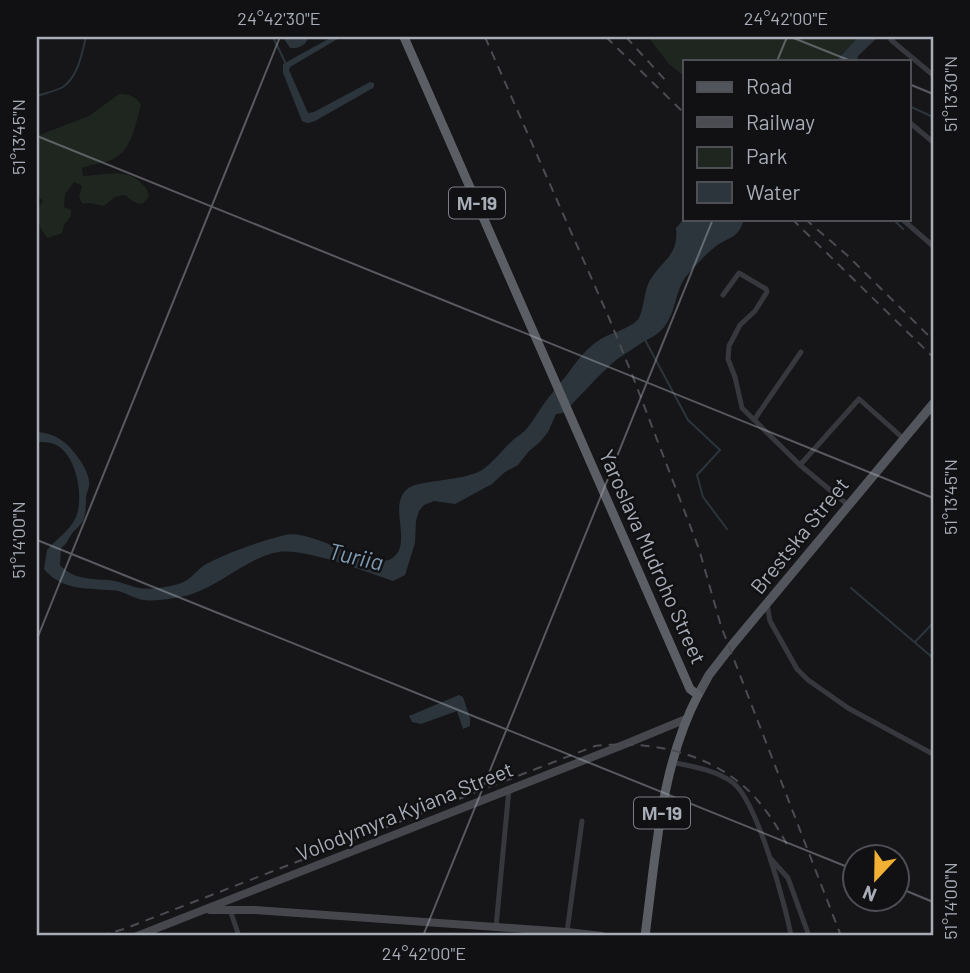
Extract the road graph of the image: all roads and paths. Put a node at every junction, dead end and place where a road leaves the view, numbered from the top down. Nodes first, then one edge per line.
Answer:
1 (404, 37) edge
2 (894, 37) edge
3 (933, 75) edge
4 (911, 124) edge
5 (933, 142) edge
6 (903, 220) edge
7 (933, 246) edge
8 (723, 295) dead end
9 (801, 352) dead end
10 (933, 404) edge
11 (754, 420) junction
12 (904, 439) junction
13 (800, 465) junction
14 (848, 505) junction
15 (767, 604) junction
16 (698, 695) junction
17 (686, 719) junction
18 (931, 753) dead end
19 (671, 762) junction
20 (509, 789) junction
21 (582, 821) dead end
22 (769, 857) junction
23 (250, 892) junction
24 (230, 909) junction
25 (203, 910) junction
26 (255, 910) junction
27 (496, 927) junction
28 (567, 932) junction
29 (137, 936) edge
30 (239, 936) edge
31 (602, 936) edge
32 (645, 936) edge
33 (791, 936) edge
34 (809, 936) edge

1 - 16 highway, Yaroslava Mudroho Street / М-19
2 - 3 street
4 - 5 street
6 - 7 street
8 - 11 street
9 - 11 street
10 - 12 main road, Brestska Street
11 - 13 street
12 - 13 street
12 - 14 main road, Brestska Street
13 - 14 street
14 - 15 main road, Brestska Street
15 - 16 main road, Brestska Street
15 - 18 street
16 - 17 highway, М-19
17 - 19 highway, М-19
17 - 20 main road, Volodymyra Kyiana Street
19 - 22 street
19 - 32 highway, М-19
20 - 23 main road, Volodymyra Kyiana Street
20 - 27 street
21 - 28 street
22 - 33 street
22 - 34 street
23 - 25 main road, Volodymyra Kyiana Street
23 - 26 main road
24 - 25 main road
24 - 26 main road
24 - 30 street
25 - 29 main road, Volodymyra Kyiana Street
26 - 27 main road
27 - 28 main road
28 - 31 main road

